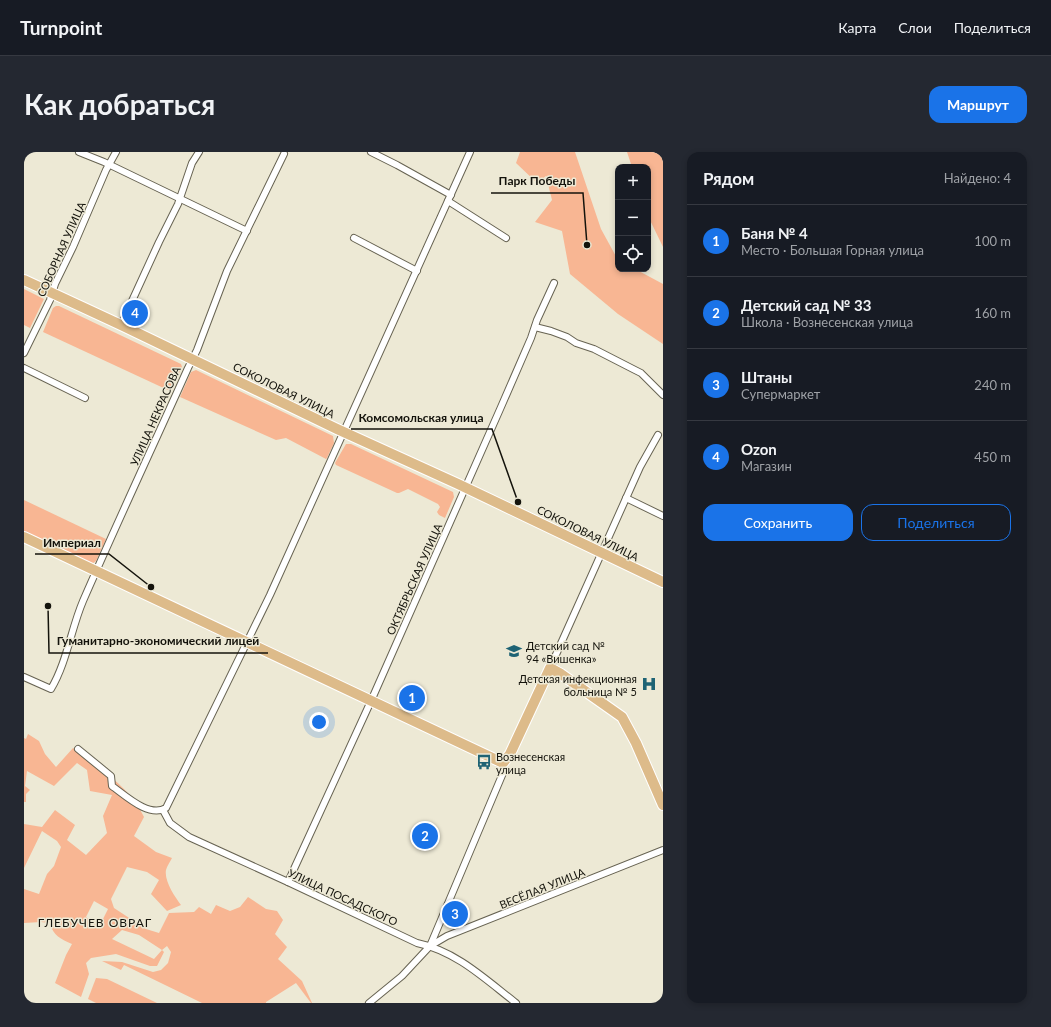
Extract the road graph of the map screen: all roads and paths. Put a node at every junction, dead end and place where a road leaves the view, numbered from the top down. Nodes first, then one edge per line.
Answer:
1 (79, 152) edge
2 (116, 152) edge
3 (199, 152) edge
4 (370, 152) edge
5 (470, 152) edge
6 (284, 154) dead end
7 (109, 164) junction
8 (450, 198) junction
9 (181, 199) junction
10 (246, 231) junction
11 (354, 238) dead end
12 (506, 238) dead end
13 (417, 272) junction
14 (24, 280) edge
15 (554, 283) dead end
16 (52, 294) junction
17 (121, 325) junction
18 (535, 327) junction
19 (24, 353) edge
20 (192, 359) junction
21 (24, 368) edge
22 (663, 395) edge
23 (85, 398) dead end
24 (344, 432) junction
25 (658, 435) dead end
26 (465, 488) junction
27 (626, 498) junction
28 (663, 516) edge
29 (24, 537) edge
30 (601, 553) junction
31 (96, 571) junction
32 (663, 582) edge
33 (248, 642) junction
34 (550, 668) junction
35 (24, 677) edge
36 (371, 701) junction
37 (78, 749) dead end
38 (503, 764) junction
39 (663, 805) edge
40 (164, 809) junction
41 (663, 850) edge
42 (288, 882) junction
43 (430, 946) junction
44 (369, 1003) edge
45 (516, 1003) edge

1 - 7 street
2 - 7 street, СОБОРНАЯ УЛИЦА
3 - 9 street
4 - 8 street
5 - 8 street
6 - 10 street, УЛИЦА НЕКРАСОВА
7 - 9 street
7 - 16 street, СОБОРНАЯ УЛИЦА
8 - 12 street
8 - 13 street
9 - 10 street
9 - 17 street
10 - 20 street, УЛИЦА НЕКРАСОВА
11 - 13 street
13 - 24 street
14 - 16 main road, СОКОЛОВАЯ УЛИЦА
15 - 18 street, ОКТЯБРЬСКАЯ УЛИЦА
16 - 17 main road, СОКОЛОВАЯ УЛИЦА
16 - 19 street, СОБОРНАЯ УЛИЦА
17 - 20 main road, СОКОЛОВАЯ УЛИЦА
18 - 22 street
18 - 26 street, ОКТЯБРЬСКАЯ УЛИЦА
20 - 24 main road, СОКОЛОВАЯ УЛИЦА
20 - 31 street, УЛИЦА НЕКРАСОВА
21 - 23 street
24 - 26 main road, СОКОЛОВАЯ УЛИЦА
24 - 33 street
25 - 27 street
26 - 30 main road, СОКОЛОВАЯ УЛИЦА
26 - 36 street, ОКТЯБРЬСКАЯ УЛИЦА
27 - 28 street
27 - 30 street
29 - 31 main road
30 - 32 main road, СОКОЛОВАЯ УЛИЦА
30 - 34 street
31 - 33 main road
31 - 35 street, УЛИЦА НЕКРАСОВА
33 - 36 main road
33 - 40 street
34 - 38 main road
34 - 39 main road
36 - 38 main road
36 - 42 street, ОКТЯБРЬСКАЯ УЛИЦА
37 - 40 street
38 - 43 street
40 - 42 street, УЛИЦА ПОСАДСКОГО
41 - 43 street, ВЕСЁЛАЯ УЛИЦА
42 - 43 street, УЛИЦА ПОСАДСКОГО
43 - 44 street
43 - 45 street, УЛИЦА ПОСАДСКОГО

